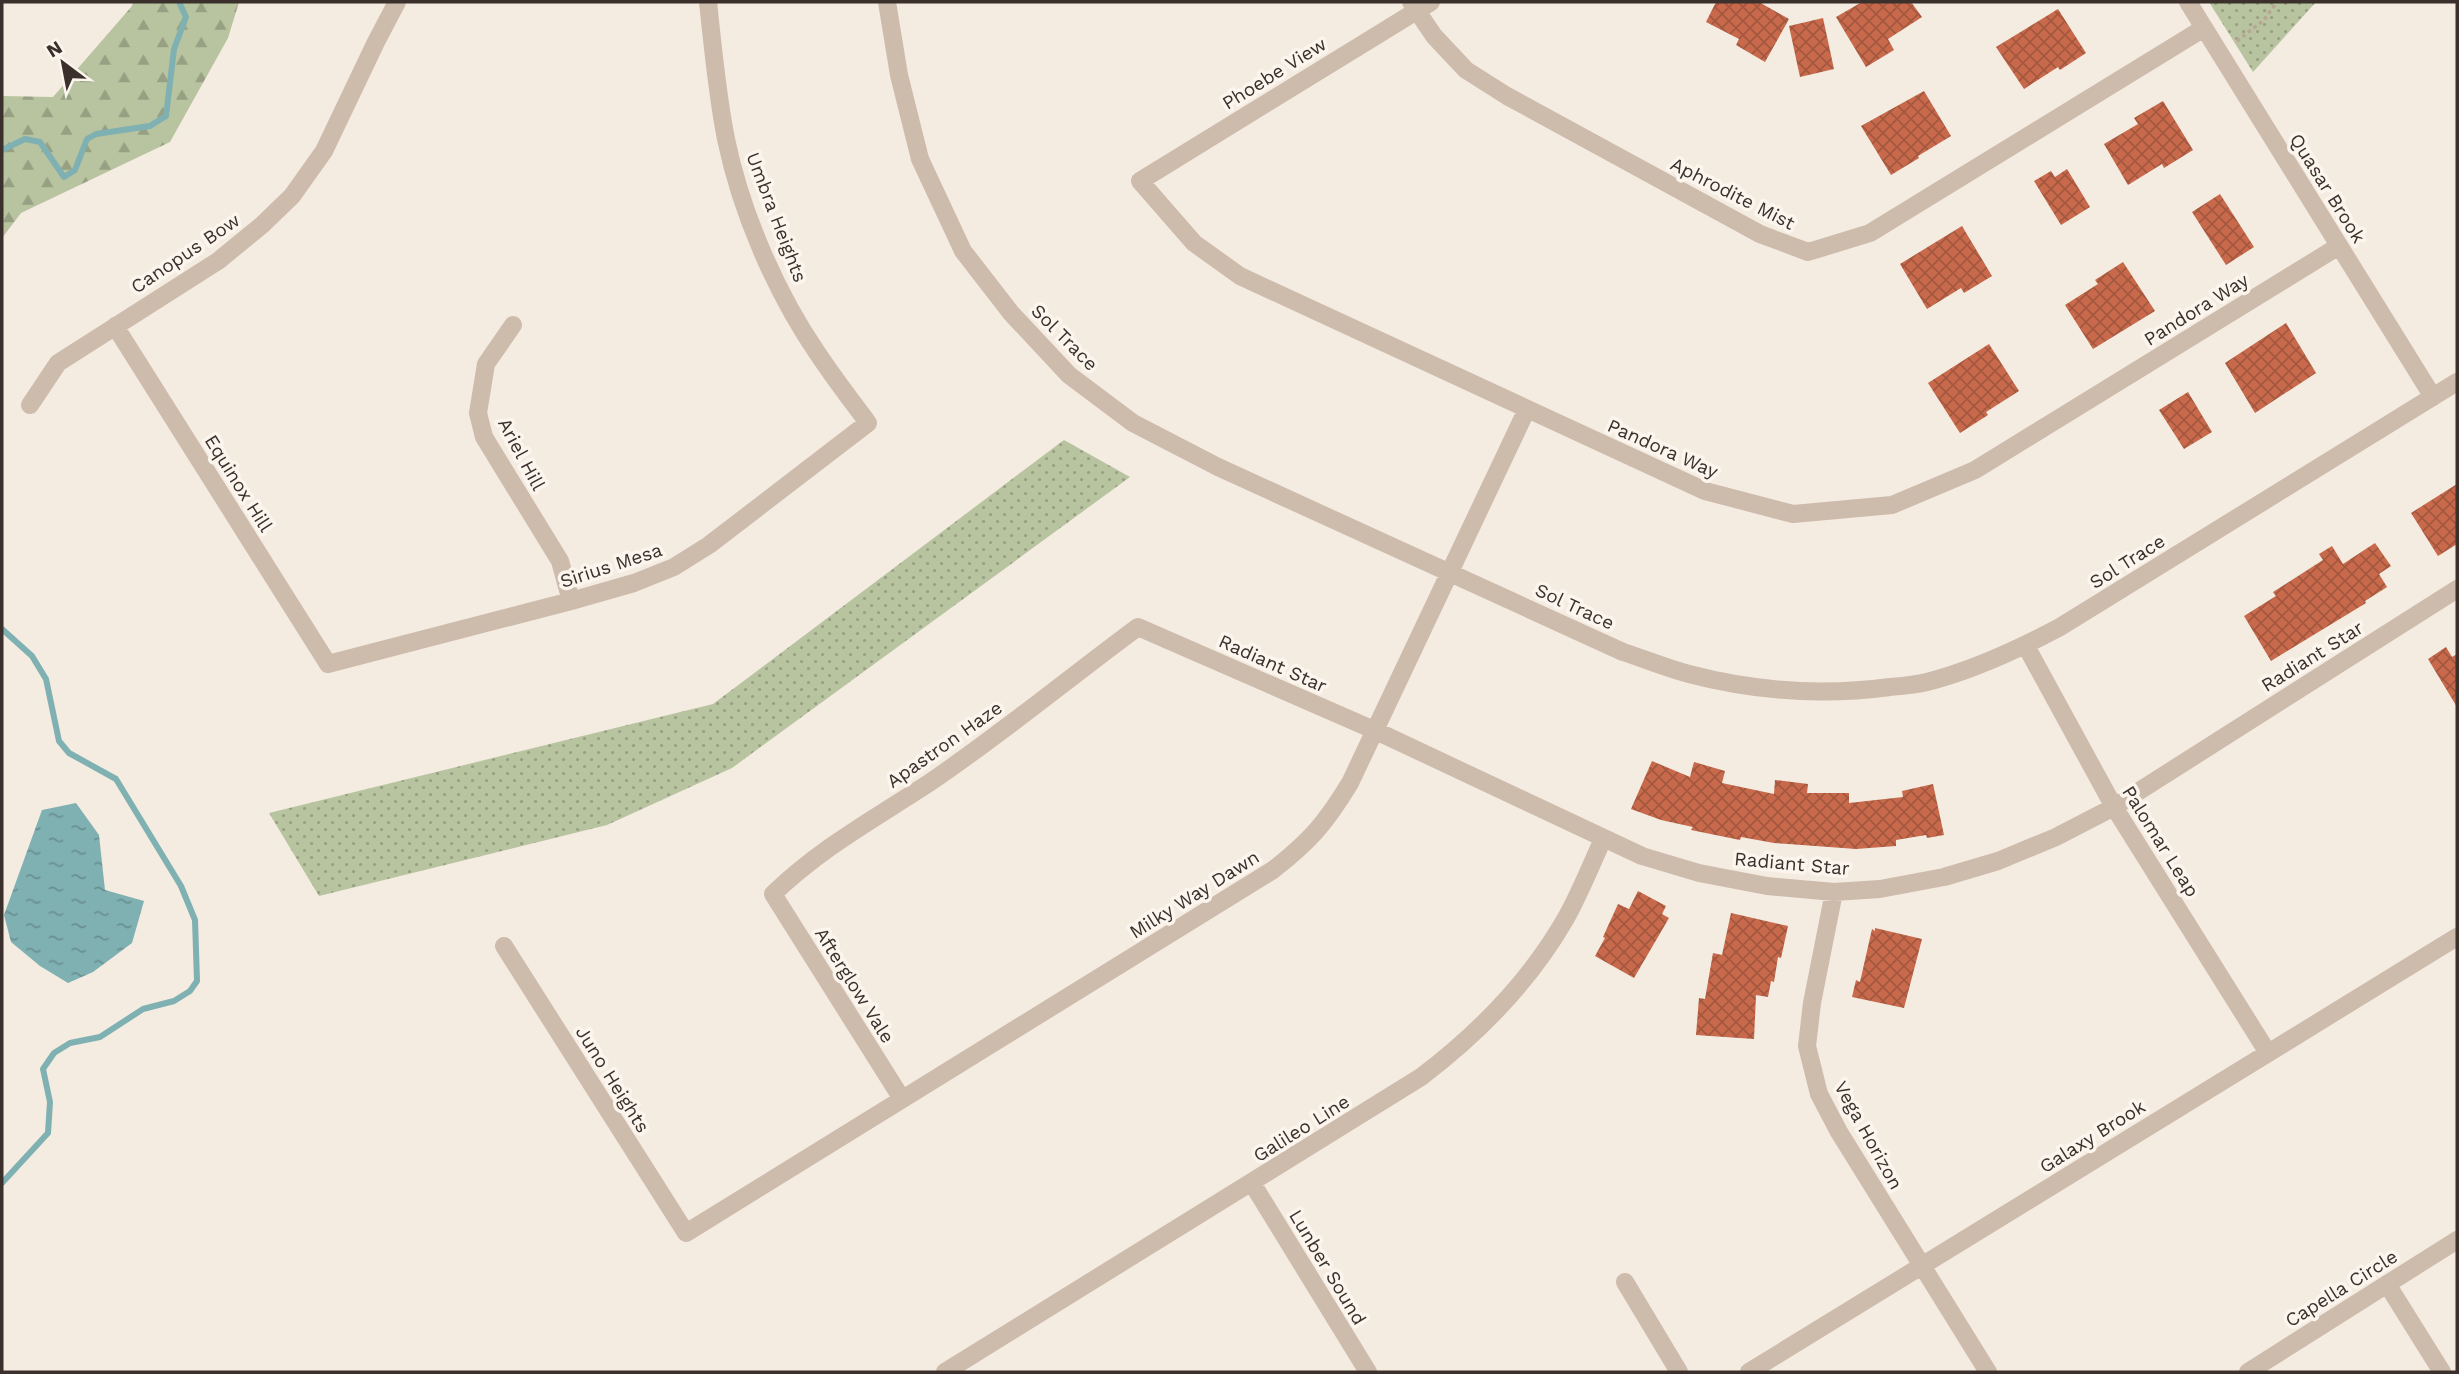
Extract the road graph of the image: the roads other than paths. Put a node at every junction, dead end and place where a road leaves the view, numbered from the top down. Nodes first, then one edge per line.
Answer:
1 (397, 2) edge
2 (708, 2) edge
3 (887, 2) edge
4 (2188, 2) edge
5 (1419, 5) edge
6 (2204, 28) junction
7 (1140, 181) joint
8 (2339, 246) junction
9 (115, 326) junction
10 (513, 326) dead end
11 (2457, 382) edge
12 (2433, 397) junction
13 (30, 405) dead end
14 (1527, 409) junction
15 (868, 423) joint
16 (1448, 571) junction
17 (2457, 589) edge
18 (571, 601) junction
19 (1138, 627) joint
20 (2026, 646) junction
21 (328, 664) joint
22 (1374, 730) junction
23 (2114, 807) junction
24 (1603, 839) junction
25 (1834, 892) junction
26 (773, 894) joint
27 (2457, 937) edge
28 (504, 946) dead end
29 (2268, 1053) junction
30 (902, 1099) junction
31 (1252, 1183) junction
32 (685, 1233) joint
33 (2457, 1240) edge
34 (1921, 1266) junction
35 (1625, 1282) dead end
36 (2387, 1284) junction
37 (945, 1372) edge
38 (1368, 1372) edge
39 (1679, 1372) edge
40 (1749, 1372) edge
41 (1988, 1372) edge
42 (2248, 1372) edge
43 (2442, 1372) edge

1 - 9 street, Canopus Bow
2 - 15 street, Umbra Heights
3 - 16 street, Sol Trace
4 - 6 street, Quasar Brook
5 - 6 street, Aphrodite Mist
5 - 7 street, Phoebe View
6 - 8 street, Quasar Brook
7 - 14 street, Pandora Way
8 - 12 street, Quasar Brook
8 - 14 street, Pandora Way
9 - 13 street, Canopus Bow
9 - 21 street, Equinox Hill
10 - 18 street, Ariel Hill
11 - 12 street, Sol Trace
12 - 20 street, Sol Trace
14 - 16 street, Milky Way Dawn
15 - 18 street, Sirius Mesa
16 - 20 street, Sol Trace
16 - 22 street, Milky Way Dawn
17 - 23 street, Radiant Star
18 - 21 street, Sirius Mesa
19 - 22 street, Radiant Star
19 - 26 street, Apastron Haze
20 - 23 street, Palomar Leap
22 - 24 street, Radiant Star
22 - 30 street, Milky Way Dawn
23 - 25 street, Radiant Star
23 - 29 street, Palomar Leap
24 - 25 street, Radiant Star
24 - 31 street, Galileo Line
25 - 34 street, Vega Horizon
26 - 30 street, Afterglow Vale
27 - 29 street, Galaxy Brook
28 - 32 street, Juno Heights
29 - 34 street, Galaxy Brook
30 - 32 street, Milky Way Dawn
31 - 37 street, Galileo Line
31 - 38 street, Lunber Sound
33 - 36 street, Capella Circle
34 - 40 street, Galaxy Brook
34 - 41 street, Vega Horizon
35 - 39 street
36 - 42 street, Capella Circle
36 - 43 street

